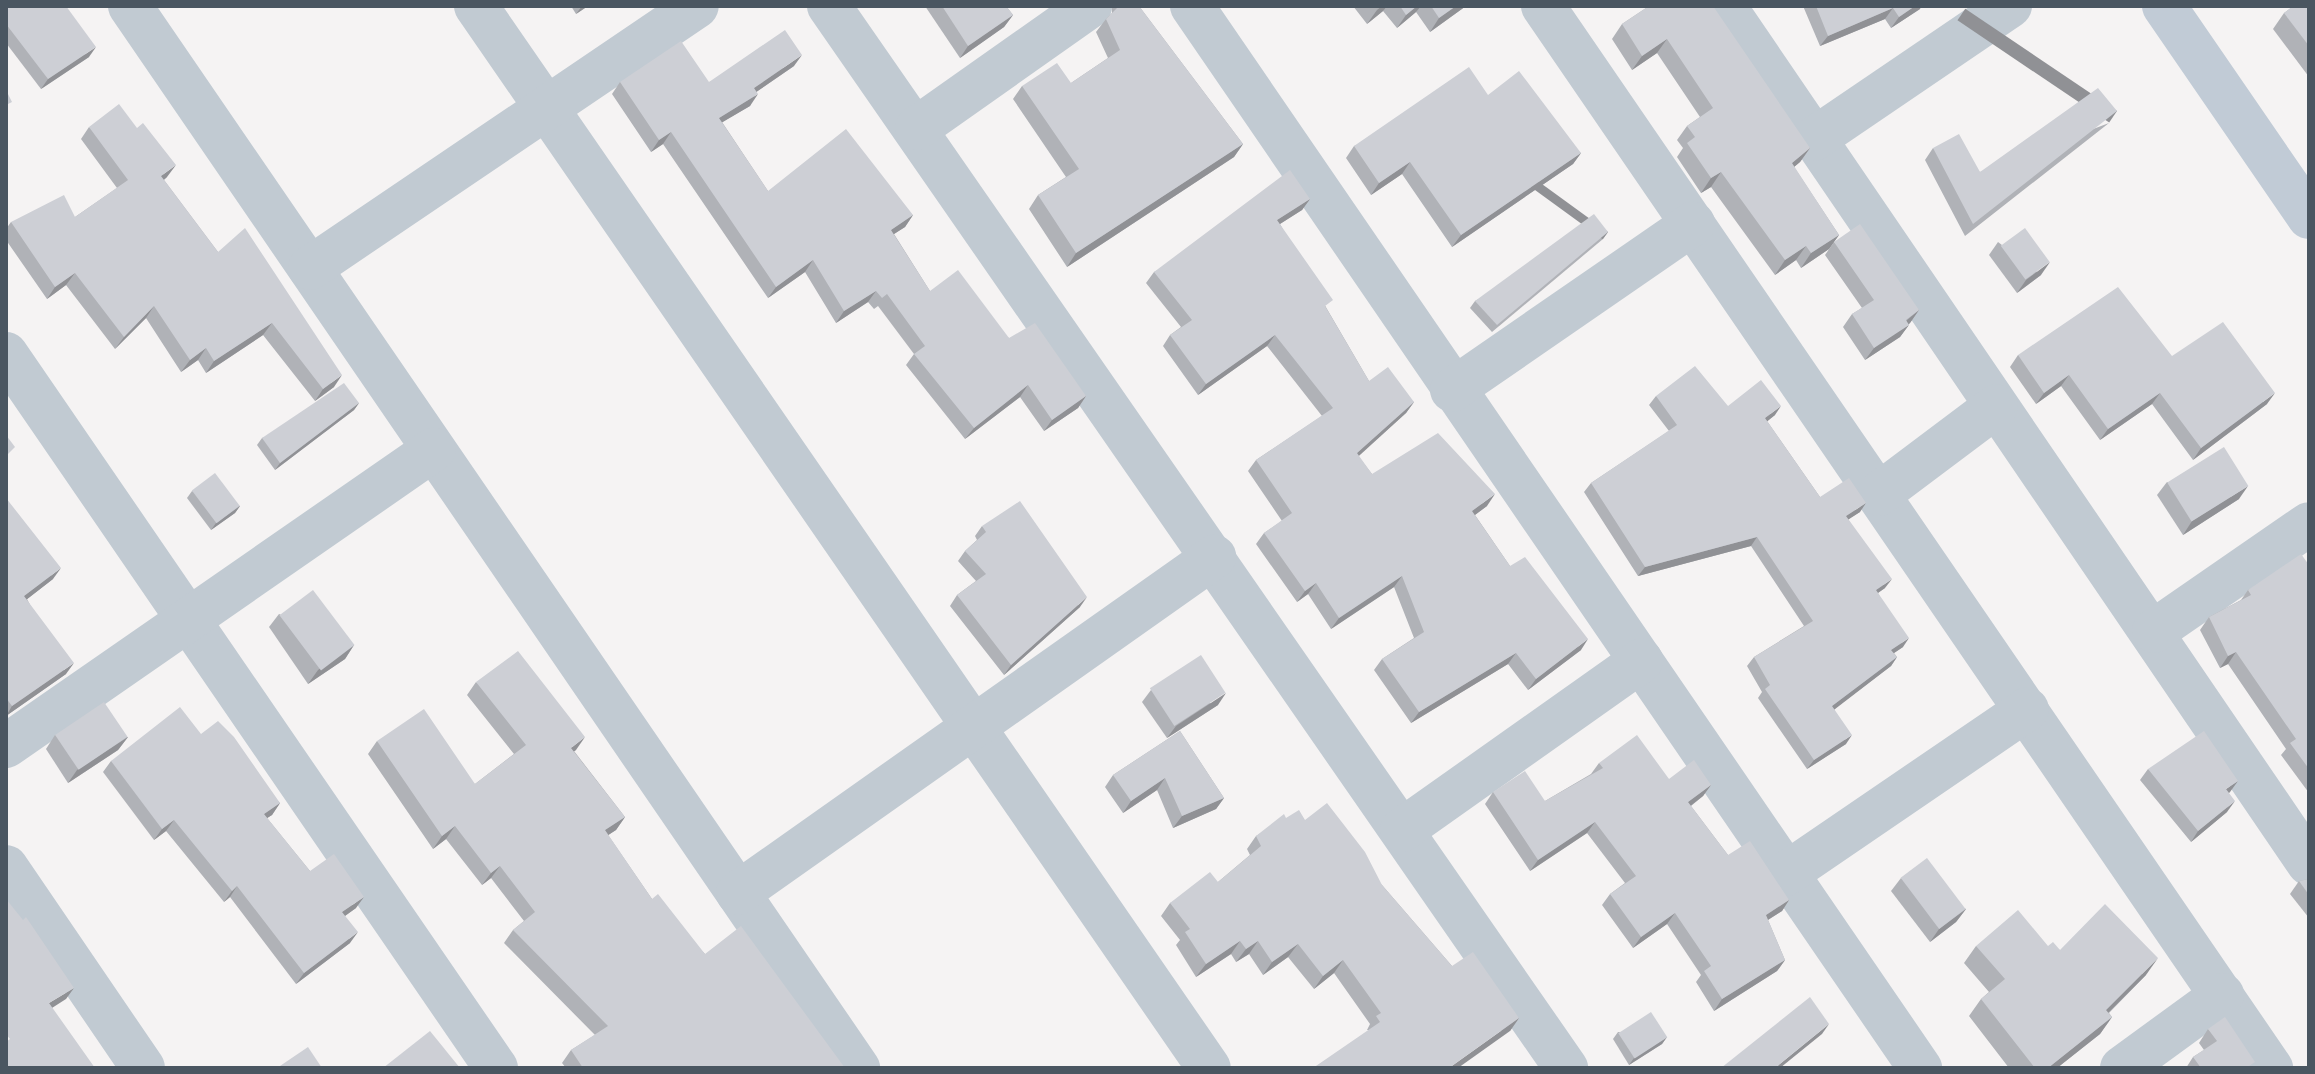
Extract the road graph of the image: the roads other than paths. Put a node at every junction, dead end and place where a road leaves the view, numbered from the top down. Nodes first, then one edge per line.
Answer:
1 (130, 6) edge
2 (476, 6) edge
3 (697, 6) edge
4 (829, 6) edge
5 (1090, 6) edge
6 (1192, 6) edge
7 (1543, 6) edge
8 (1724, 6) edge
9 (2010, 6) edge
10 (2164, 6) edge
11 (548, 109) junction
12 (917, 128) junction
13 (1814, 139) junction
14 (2309, 217) edge
15 (1693, 224) junction
16 (310, 268) junction
17 (6, 354) edge
18 (1452, 390) junction
19 (1996, 406) junction
20 (433, 450) junction
21 (1879, 494) junction
22 (2309, 524) edge
23 (1214, 557) junction
24 (187, 619) junction
25 (2154, 631) junction
26 (1641, 661) junction
27 (2027, 709) junction
28 (974, 723) junction
29 (6, 746) edge
30 (1402, 830) junction
31 (2309, 864) edge
32 (6, 867) edge
33 (1784, 875) junction
34 (738, 893) junction
35 (2222, 995) junction
36 (143, 1068) edge
37 (496, 1068) edge
38 (858, 1068) edge
39 (1209, 1068) edge
40 (1566, 1068) edge
41 (1920, 1068) edge
42 (2122, 1068) edge
43 (2271, 1068) edge

1 - 16 street
2 - 11 street
3 - 11 street
4 - 12 street
5 - 12 street
6 - 18 street
7 - 15 street
8 - 13 street
9 - 13 street
10 - 14 street
11 - 16 street
11 - 28 street
12 - 23 street
13 - 19 street
15 - 18 street
15 - 21 street
16 - 20 street
17 - 24 street
18 - 26 street
19 - 21 street
19 - 25 street
20 - 24 street
20 - 34 street
21 - 27 street
22 - 25 street
23 - 28 street
23 - 30 street
24 - 29 street
24 - 37 street
25 - 31 street
26 - 30 street
26 - 33 street
27 - 33 street
27 - 35 street
28 - 34 street
28 - 39 street
30 - 40 street
32 - 36 street
33 - 41 street
34 - 38 street
35 - 42 street
35 - 43 street

